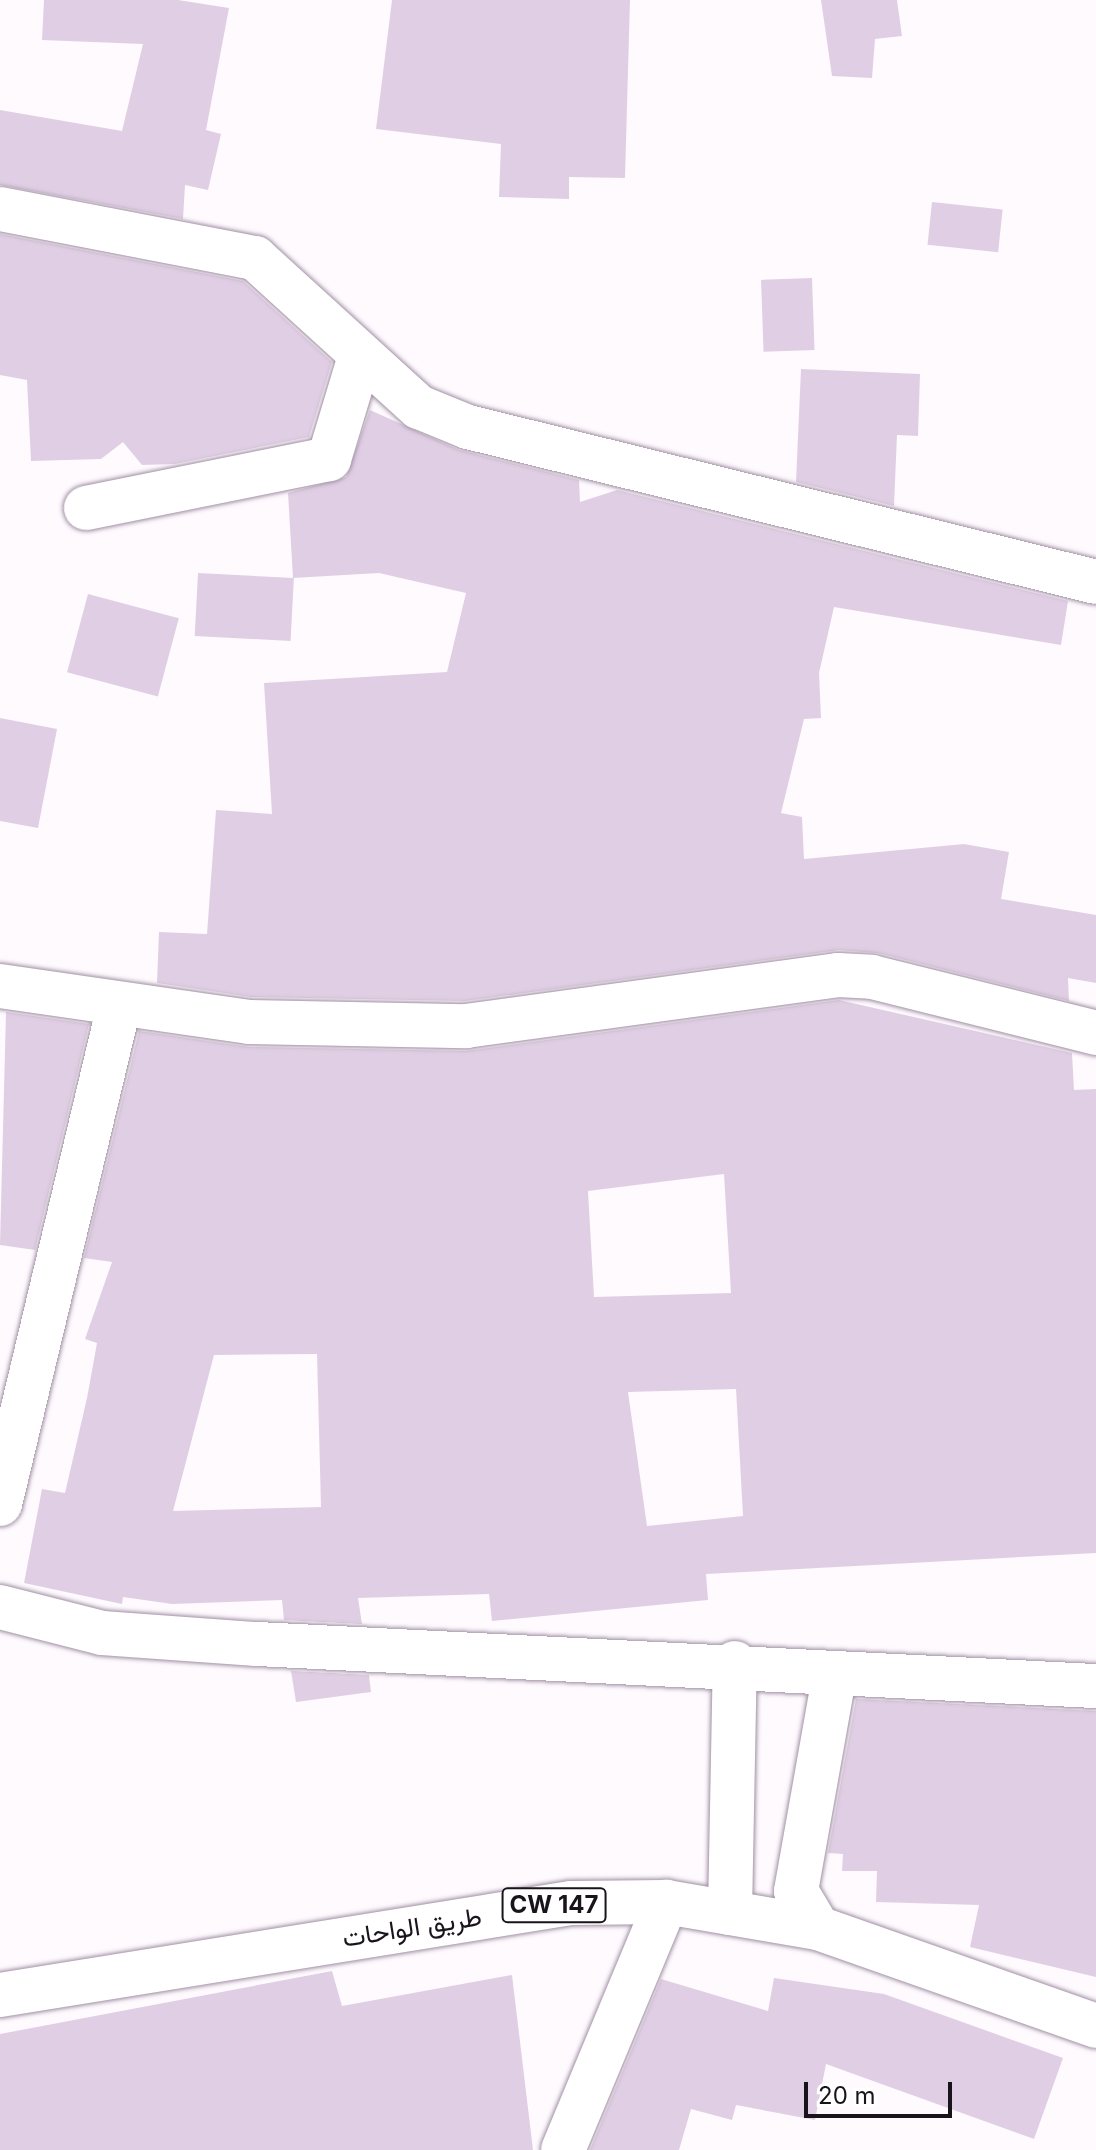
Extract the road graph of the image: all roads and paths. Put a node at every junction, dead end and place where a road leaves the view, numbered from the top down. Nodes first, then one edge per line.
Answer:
1 (0, 209) edge
2 (360, 356) junction
3 (86, 508) dead end
4 (1096, 582) edge
5 (0, 986) edge
6 (119, 1006) junction
7 (1096, 1033) edge
8 (0, 1504) edge
9 (0, 1607) edge
10 (735, 1663) junction
11 (835, 1673) junction
12 (1096, 1686) edge
13 (666, 1902) junction
14 (730, 1913) junction
15 (818, 1928) junction
16 (0, 1995) edge
17 (1096, 2026) edge
18 (563, 2150) edge

1 - 2 street
2 - 3 street
2 - 4 street
5 - 6 street
6 - 7 street
6 - 8 street
9 - 10 street
10 - 11 street
10 - 14 street
11 - 12 street
11 - 15 street
13 - 14 street, طريق الواحات / CW 147
13 - 16 street, طريق الواحات / CW 147
13 - 18 street
14 - 15 street, طريق الواحات / CW 147
15 - 17 street, طريق الواحات / CW 147

